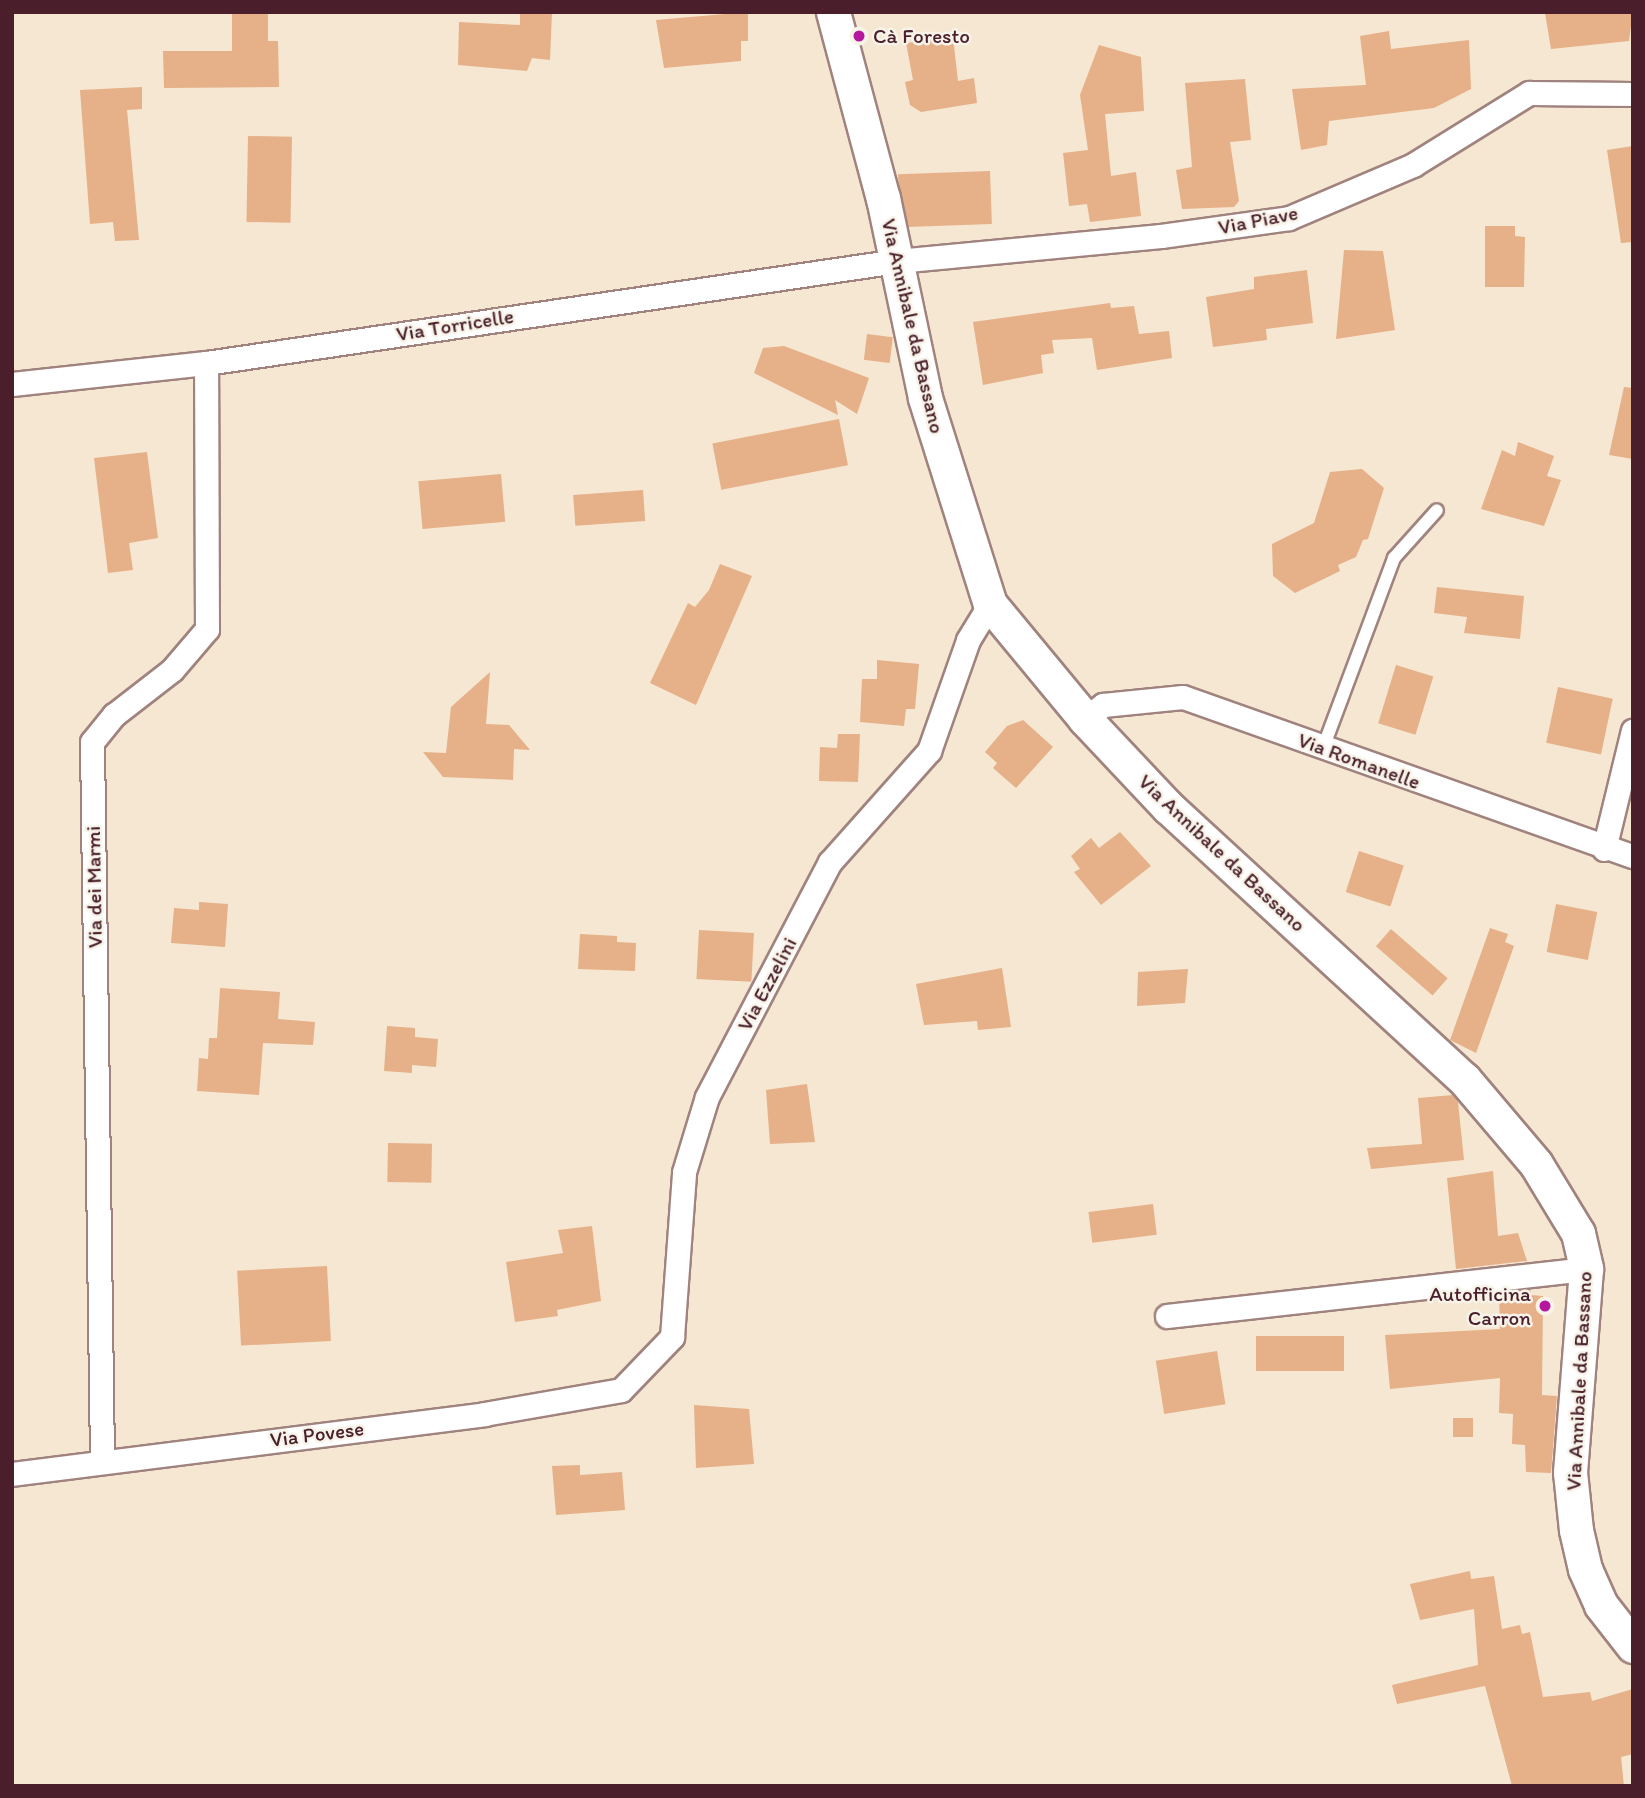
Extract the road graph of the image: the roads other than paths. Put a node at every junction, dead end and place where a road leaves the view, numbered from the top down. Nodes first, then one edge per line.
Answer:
1 (834, 12) edge
2 (1633, 94) edge
3 (897, 261) junction
4 (206, 363) junction
5 (12, 384) edge
6 (1437, 510) dead end
7 (990, 604) junction
8 (1085, 719) junction
9 (1633, 730) edge
10 (1324, 748) junction
11 (1604, 849) junction
12 (1633, 856) edge
13 (1586, 1269) junction
14 (1167, 1316) dead end
15 (621, 1390) joint
16 (102, 1459) junction
17 (12, 1474) edge
18 (1633, 1646) edge

1 - 3 street, Via Annibale da Bassano
2 - 3 street, Via Piave
3 - 4 street, Via Torricelle
3 - 7 street, Via Annibale da Bassano
4 - 5 street, Via Torricelle
4 - 16 street, Via dei Marmi
6 - 10 lane
7 - 8 street, Via Annibale da Bassano
7 - 15 street, Via Ezzelini
8 - 10 street, Via Romanelle
8 - 13 street, Via Annibale da Bassano
9 - 11 street
10 - 11 street, Via Romanelle
11 - 12 street, Via Romanelle
13 - 14 street
13 - 18 street, Via Annibale da Bassano
15 - 16 street, Via Povese
16 - 17 street, Via Povese

